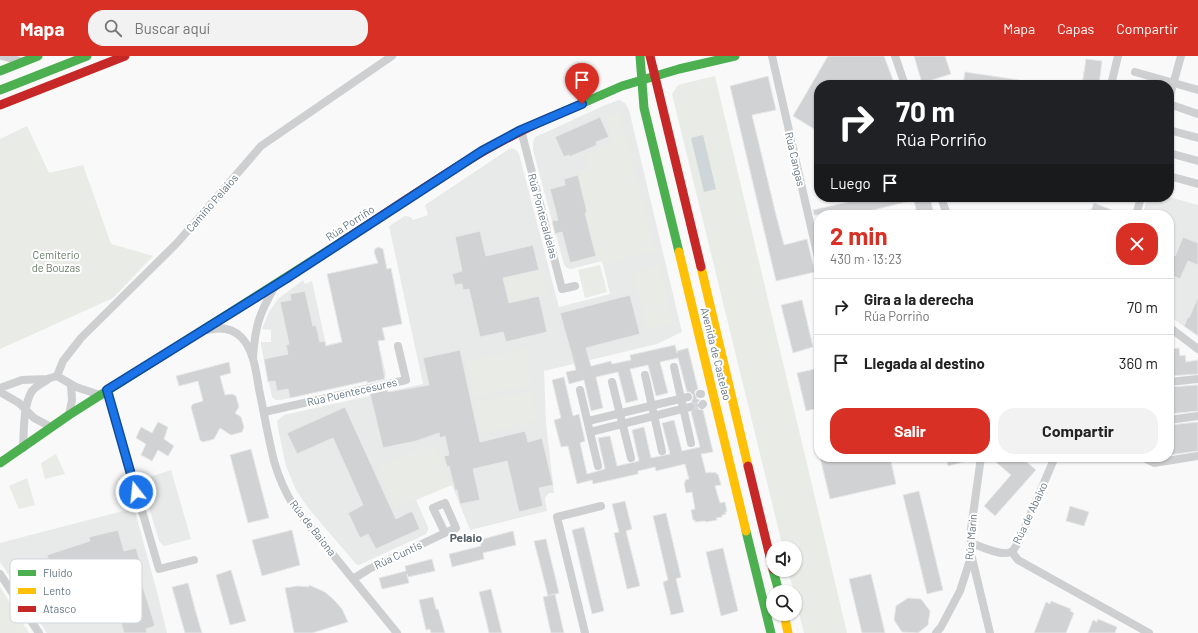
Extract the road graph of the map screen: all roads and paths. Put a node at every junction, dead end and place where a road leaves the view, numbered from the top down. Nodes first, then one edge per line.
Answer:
1 (2, 56) edge
2 (38, 56) edge
3 (87, 56) edge
4 (125, 56) edge
5 (392, 56) edge
6 (640, 56) edge
7 (650, 56) edge
8 (735, 56) edge
9 (772, 56) edge
10 (896, 56) edge
11 (1118, 56) edge
12 (1181, 56) edge
13 (22, 62) junction
14 (0, 71) edge
15 (1135, 72) dead end
16 (656, 76) junction
17 (642, 80) junction
18 (903, 80) edge
19 (1112, 80) edge
20 (1163, 80) edge
21 (1174, 83) joint
22 (0, 90) edge
23 (1198, 90) edge
24 (0, 105) edge
25 (1174, 106) edge
26 (1198, 114) edge
27 (521, 130) junction
28 (1174, 131) edge
29 (1198, 138) edge
30 (1174, 154) edge
31 (1198, 161) edge
32 (1174, 177) edge
33 (1198, 184) edge
34 (814, 240) edge
35 (276, 284) junction
36 (575, 286) dead end
37 (1174, 331) edge
38 (200, 332) junction
39 (398, 346) dead end
40 (1198, 348) edge
41 (253, 359) junction
42 (674, 367) dead end
43 (645, 375) dead end
44 (57, 376) junction
45 (47, 379) junction
46 (1198, 379) edge
47 (1174, 381) edge
48 (612, 382) dead end
49 (71, 385) junction
50 (0, 388) edge
51 (580, 390) dead end
52 (712, 390) junction
53 (0, 392) edge
54 (104, 393) junction
55 (700, 394) tunnel mouth
56 (684, 398) junction
57 (715, 402) junction
58 (703, 404) tunnel mouth
59 (652, 406) junction
60 (687, 408) junction
61 (26, 410) junction
62 (264, 412) junction
63 (620, 413) junction
64 (69, 415) junction
65 (654, 416) junction
66 (1198, 416) edge
67 (1174, 419) edge
68 (588, 421) junction
69 (622, 424) junction
70 (51, 427) junction
71 (590, 432) junction
72 (691, 443) dead end
73 (23, 448) junction
74 (662, 451) dead end
75 (1198, 456) edge
76 (630, 458) dead end
77 (1174, 460) edge
78 (980, 462) edge
79 (1053, 462) edge
80 (0, 463) edge
81 (598, 466) dead end
82 (601, 506) dead end
83 (445, 533) dead end
84 (766, 541) edge
85 (972, 543) junction
86 (1012, 552) junction
87 (972, 557) junction
88 (194, 560) dead end
89 (0, 574) edge
90 (353, 579) junction
91 (10, 590) edge
92 (785, 621) edge
93 (32, 623) edge
94 (38, 633) edge
95 (398, 633) edge
96 (585, 633) edge
97 (771, 633) edge
98 (788, 633) edge
99 (936, 633) edge
100 (990, 633) edge
101 (1148, 633) edge

1 - 13 street
2 - 13 main road
3 - 22 main road
4 - 24 main road
5 - 44 street, Camiño Pelaios
6 - 17 main road, Avenida de Castelao
7 - 16 main road, Avenida de Castelao
8 - 16 main road, Rúa Porriño
9 - 34 street, Rúa Cangas
10 - 18 street
11 - 19 street
12 - 21 street
13 - 14 main road
15 - 20 street
16 - 17 main road, Rúa Porriño
16 - 84 main road, Avenida de Castelao
17 - 27 main road, Rúa Porriño
17 - 52 main road, Avenida de Castelao
21 - 23 street
25 - 26 street
27 - 35 main road, Rúa Porriño
27 - 36 street, Rúa Pontecaldelas
28 - 29 street
30 - 31 street
32 - 33 street
35 - 38 main road, Rúa Porriño
35 - 41 street, Rúa de Baiona
37 - 40 street
38 - 41 street, Rúa de Baiona
38 - 54 main road, Rúa Porriño
39 - 62 street, Rúa Puentecesures
41 - 62 street, Rúa de Baiona
42 - 56 street
43 - 59 street
44 - 45 street
44 - 49 street
45 - 50 street
45 - 61 street
46 - 47 street
48 - 63 street
49 - 54 street
49 - 64 street
51 - 68 street
52 - 55 main road
52 - 57 main road, Avenida de Castelao
53 - 61 street
54 - 64 main road, Rúa Porriño
54 - 88 street
56 - 59 street
56 - 60 street
57 - 58 main road
57 - 97 main road, Avenida de Castelao
59 - 63 street
59 - 65 street
60 - 65 street
60 - 72 street
61 - 70 street
61 - 73 street
62 - 90 street, Rúa de Baiona
63 - 68 street
63 - 69 street
64 - 70 main road
65 - 69 street
65 - 74 street
66 - 67 street
68 - 71 street
69 - 71 street
69 - 76 street
70 - 73 main road
71 - 81 street
73 - 80 main road
75 - 77 street
78 - 85 street, Rúa Marín
79 - 86 street, Rúa de Abaixo
82 - 96 street
83 - 90 street, Rúa Cuntis
85 - 86 street, Rúa de Abaixo
85 - 87 street, Rúa Marín
86 - 101 street
87 - 99 street, Rúa Marín
87 - 100 street
89 - 91 street
90 - 95 street, Rúa de Baiona
92 - 98 main road
93 - 94 street

